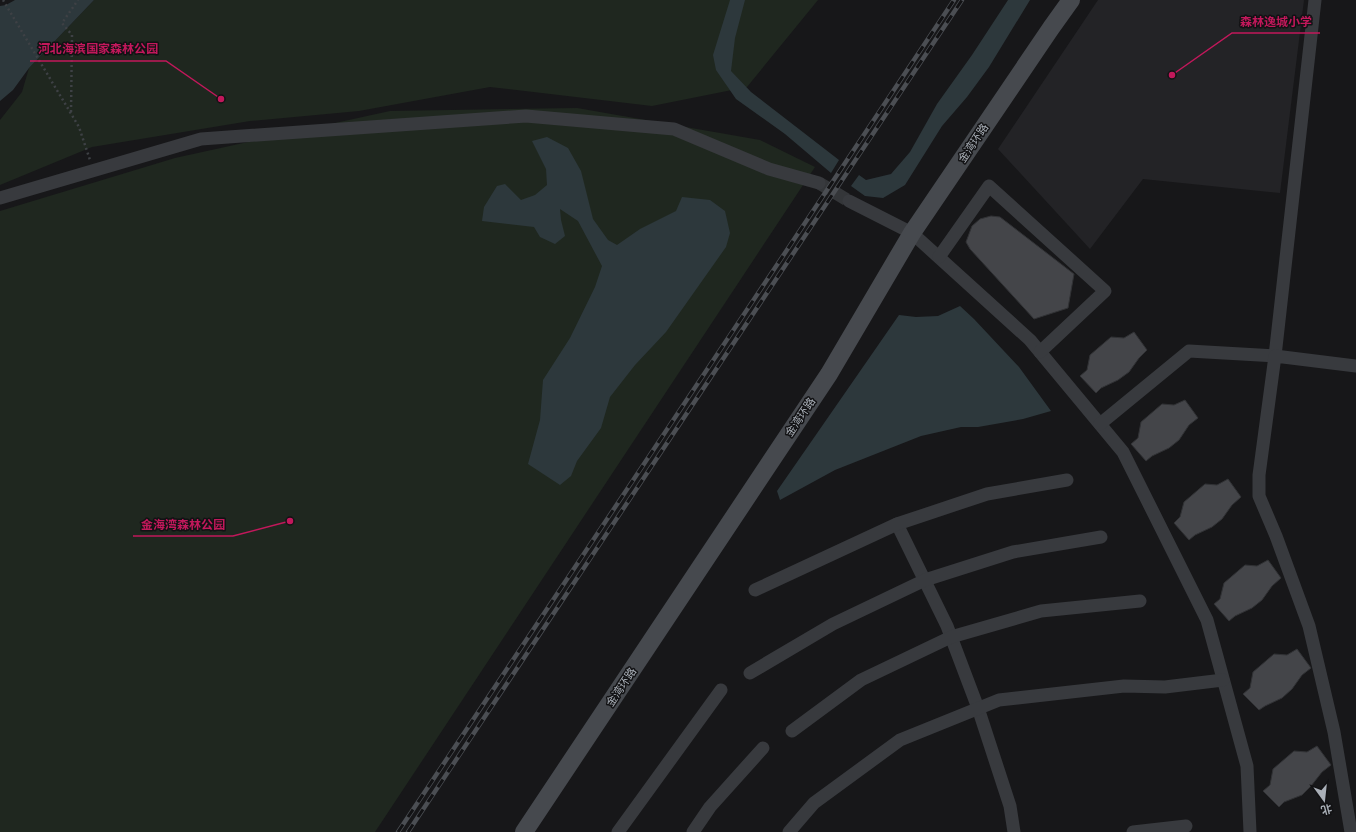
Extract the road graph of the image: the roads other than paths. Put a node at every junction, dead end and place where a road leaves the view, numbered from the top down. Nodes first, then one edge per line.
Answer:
1 (1071, 0) edge
2 (1315, 0) edge
3 (819, 183) tunnel mouth
4 (0, 198) edge
5 (850, 201) tunnel mouth
6 (912, 233) junction
7 (939, 257) junction
8 (1040, 352) junction
9 (1274, 356) junction
10 (1356, 366) edge
11 (1100, 424) junction
12 (1066, 480) dead end
13 (898, 524) junction
14 (1101, 537) dead end
15 (925, 580) junction
16 (755, 590) dead end
17 (1140, 601) dead end
18 (951, 637) junction
19 (750, 673) dead end
20 (1223, 680) junction
21 (721, 690) dead end
22 (978, 708) junction
23 (792, 731) dead end
24 (763, 748) dead end
25 (1186, 826) dead end
26 (524, 832) edge
27 (618, 832) edge
28 (693, 832) edge
29 (789, 832) edge
30 (1014, 832) edge
31 (1133, 832) edge
32 (1250, 832) edge
33 (1351, 832) edge

1 - 6 main road, 金湾环路
2 - 9 street
3 - 4 street
5 - 6 street
6 - 7 street
6 - 26 main road, 金湾环路
7 - 8 street
7 - 8 street
8 - 11 street
9 - 10 street
9 - 11 street
9 - 33 street
11 - 20 street
12 - 13 street
13 - 15 street
13 - 16 street
14 - 15 street
15 - 18 street
15 - 19 street
17 - 18 street
18 - 22 street
18 - 23 street
20 - 22 street
20 - 32 street
21 - 27 street
22 - 29 street
22 - 30 street
24 - 28 street
25 - 31 street

